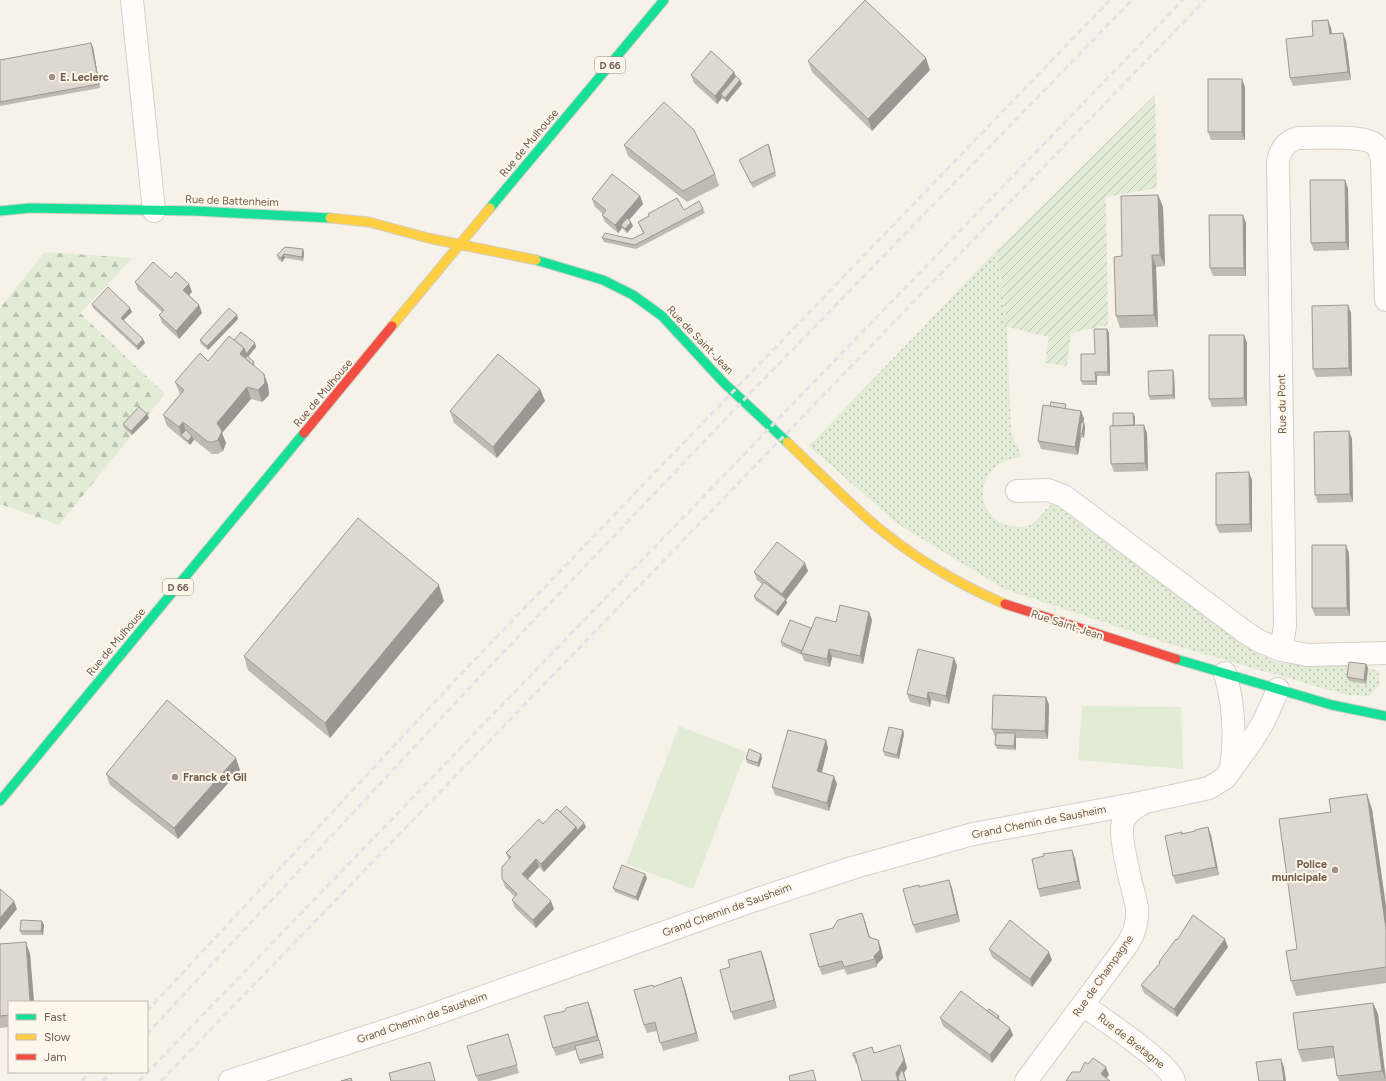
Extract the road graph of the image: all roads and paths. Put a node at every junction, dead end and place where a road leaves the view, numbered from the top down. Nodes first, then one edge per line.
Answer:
1 (132, 0) edge
2 (664, 0) edge
3 (0, 210) edge
4 (154, 211) junction
5 (460, 244) junction
6 (1386, 300) edge
7 (792, 446) joint
8 (1017, 491) dead end
9 (1280, 650) junction
10 (1386, 653) edge
11 (1225, 673) junction
12 (1278, 688) junction
13 (1386, 716) edge
14 (1231, 771) junction
15 (0, 801) edge
16 (1150, 801) junction
17 (1083, 1005) junction
18 (230, 1081) edge
19 (1026, 1081) edge
20 (1174, 1081) edge

1 - 4 street
2 - 5 street, Rue de Mulhouse / D 66
3 - 4 street, Rue de Battenheim
4 - 5 street, Rue de Battenheim
5 - 7 street, Rue de Saint-Jean
5 - 15 street, Rue de Mulhouse / D 66
6 - 9 street, Rue du Pont
7 - 11 street, Rue Saint-Jean
8 - 9 street
9 - 10 street
11 - 12 street, Rue Saint-Jean
11 - 14 street
12 - 13 street, Rue Saint-Jean
12 - 14 street, Grand Chemin de Sausheim
14 - 16 street, Grand Chemin de Sausheim
16 - 17 street, Rue de Champagne
16 - 18 street, Grand Chemin de Sausheim
17 - 19 street, Rue de Champagne
17 - 20 street, Rue de Bretagne

